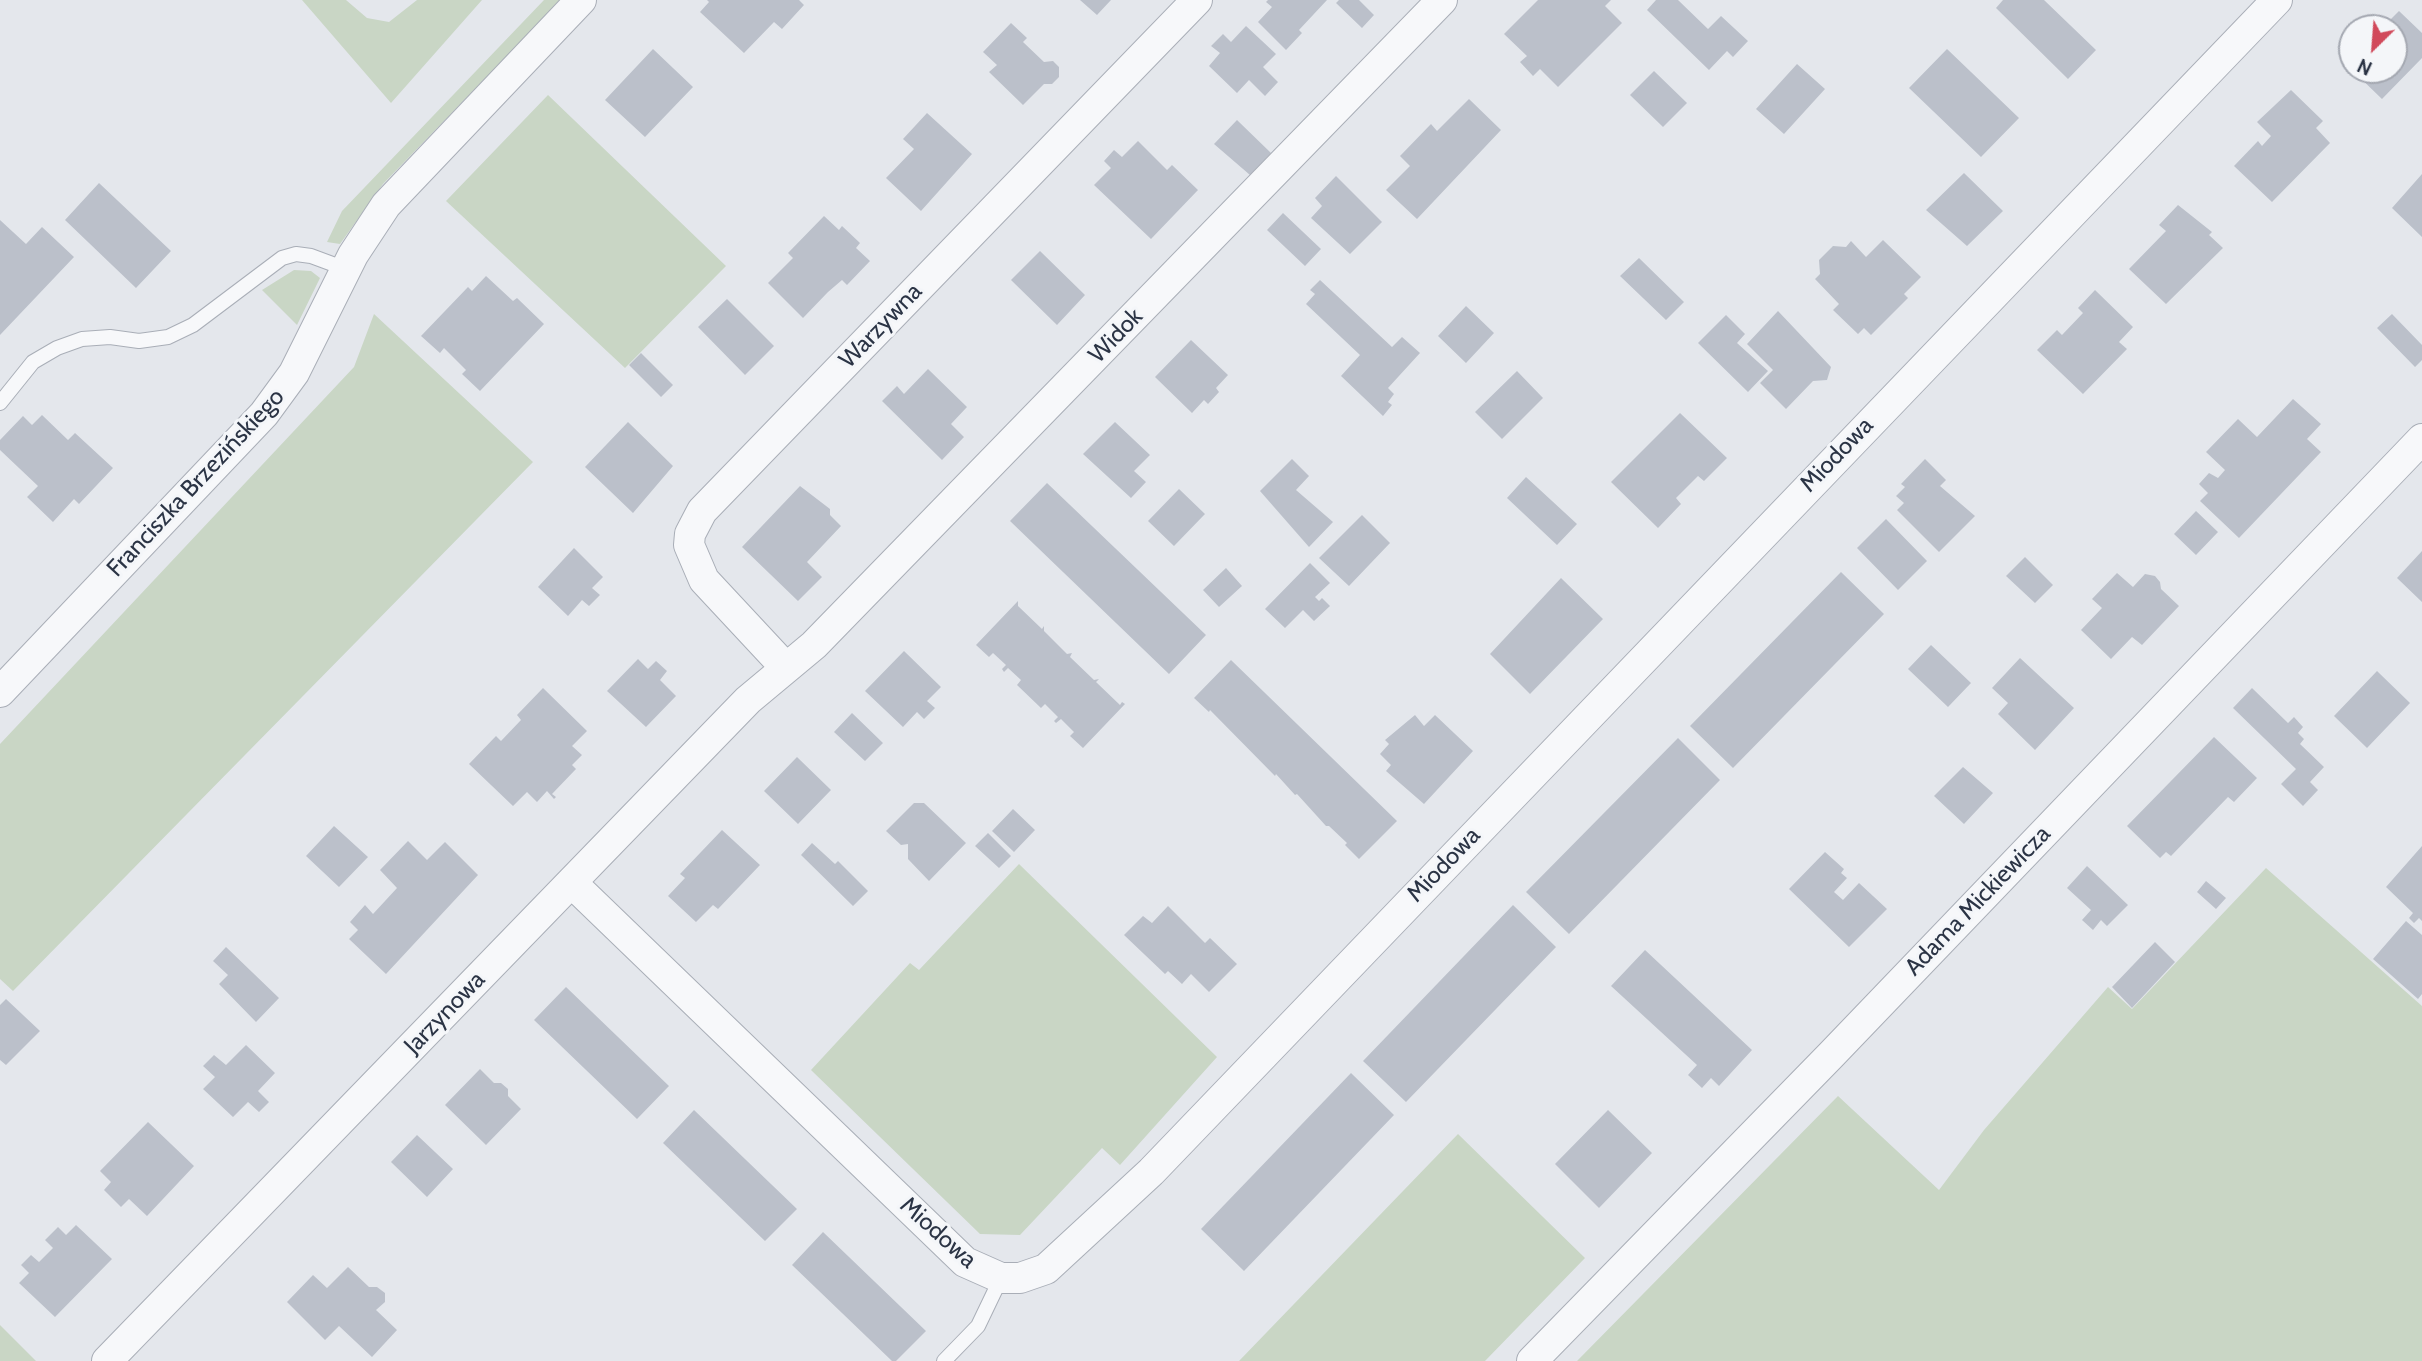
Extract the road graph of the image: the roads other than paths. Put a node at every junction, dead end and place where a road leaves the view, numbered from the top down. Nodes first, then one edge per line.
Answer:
1 (582, 0) edge
2 (1197, 0) edge
3 (1442, 0) edge
4 (2277, 0) edge
5 (346, 269) junction
6 (0, 403) edge
7 (2422, 439) edge
8 (786, 668) junction
9 (0, 692) edge
10 (572, 883) junction
11 (1001, 1278) junction
12 (107, 1361) edge
13 (944, 1361) edge
14 (1532, 1361) edge

1 - 5 street, Franciszka Brzezińskiego
2 - 8 street, Warzywna
3 - 8 street, Widok
4 - 11 street, Miodowa
5 - 6 lane
5 - 9 street, Franciszka Brzezińskiego
7 - 14 street, Adama Mickiewicza
8 - 10 street, Jarzynowa
10 - 11 street, Miodowa
10 - 12 street, Jarzynowa
11 - 13 lane

